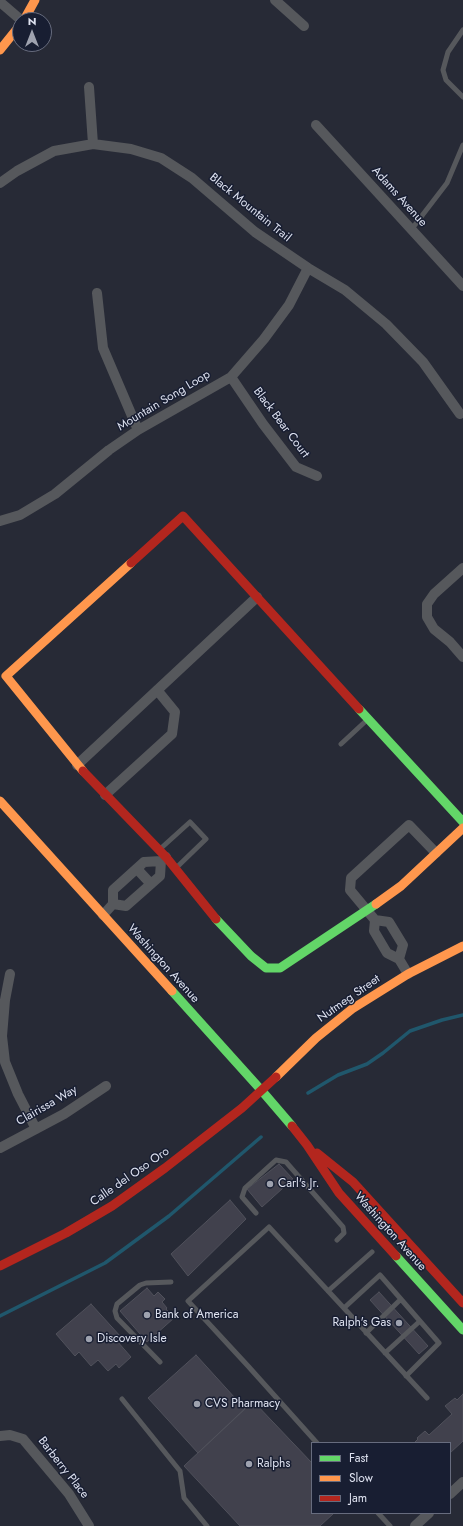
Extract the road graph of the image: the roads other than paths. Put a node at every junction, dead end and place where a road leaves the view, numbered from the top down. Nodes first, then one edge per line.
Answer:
1 (35, 0) edge
2 (275, 0) edge
3 (0, 2) edge
4 (12, 12) edge
5 (27, 12) edge
6 (304, 26) dead end
7 (463, 30) edge
8 (12, 35) edge
9 (0, 50) edge
10 (88, 87) dead end
11 (463, 97) edge
12 (316, 125) dead end
13 (93, 144) junction
14 (463, 145) edge
15 (0, 183) edge
16 (411, 230) junction
17 (308, 268) junction
18 (463, 286) edge
19 (98, 293) dead end
20 (230, 377) junction
21 (460, 414) dead end
22 (138, 430) junction
23 (317, 476) dead end
24 (0, 521) edge
25 (463, 568) edge
26 (257, 597) junction
27 (463, 657) edge
28 (157, 690) junction
29 (369, 719) junction
30 (341, 744) dead end
31 (77, 765) junction
32 (105, 795) junction
33 (0, 801) edge
34 (463, 822) edge
35 (463, 828) edge
36 (436, 852) junction
37 (162, 856) junction
38 (175, 868) junction
39 (137, 869) junction
40 (151, 884) junction
41 (113, 904) junction
42 (367, 911) junction
43 (103, 915) junction
44 (375, 920) junction
45 (396, 933) junction
46 (380, 942) junction
47 (463, 946) edge
48 (399, 958) junction
49 (10, 974) dead end
50 (408, 974) junction
51 (106, 1086) dead end
52 (262, 1091) junction
53 (36, 1129) junction
54 (307, 1145) junction
55 (0, 1148) edge
56 (256, 1213) dead end
57 (337, 1240) dead end
58 (383, 1242) junction
59 (372, 1252) dead end
60 (0, 1266) edge
61 (171, 1282) dead end
62 (449, 1289) junction
63 (328, 1291) junction
64 (402, 1299) junction
65 (463, 1303) edge
66 (344, 1308) junction
67 (443, 1308) junction
68 (462, 1314) dead end
69 (420, 1321) junction
70 (463, 1330) edge
71 (366, 1333) junction
72 (385, 1353) junction
73 (160, 1362) dead end
74 (406, 1376) junction
75 (427, 1398) dead end
76 (122, 1399) dead end
77 (5, 1435) edge
78 (315, 1442) edge
79 (463, 1482) edge
80 (451, 1493) edge
81 (379, 1514) edge
82 (428, 1514) edge
83 (89, 1526) edge
84 (207, 1526) edge
85 (390, 1526) edge
86 (415, 1526) edge

1 - 5 main road
2 - 6 street
3 - 4 street
7 - 11 lane
8 - 9 main road
10 - 13 street
12 - 16 street, Adams Avenue
13 - 15 street, Black Mountain Trail
13 - 17 street, Black Mountain Trail
14 - 16 lane
16 - 18 street, Adams Avenue
17 - 20 street, Mountain Song Loop
17 - 21 street, Black Mountain Trail
19 - 22 street
20 - 22 street, Mountain Song Loop
20 - 23 street, Black Bear Court
22 - 24 street, Mountain Song Loop
25 - 27 street
26 - 28 street
26 - 29 main road
26 - 31 main road
28 - 31 street
28 - 32 street
29 - 30 lane
29 - 34 main road
31 - 32 main road
32 - 37 main road
33 - 43 main road, Washington Avenue
35 - 36 main road
36 - 42 main road
36 - 42 street
37 - 38 main road
37 - 38 lane
37 - 39 street
37 - 40 street
38 - 42 main road
39 - 40 street
39 - 41 street
40 - 41 street
41 - 43 street
42 - 44 street
43 - 52 main road, Washington Avenue
44 - 45 street
44 - 46 street
45 - 46 street
45 - 48 street
46 - 48 street
47 - 50 main road, Nutmeg Street
48 - 50 street
49 - 53 street
50 - 52 main road, Nutmeg Street
51 - 53 street, Clairissa Way
52 - 54 main road, Washington Avenue
52 - 60 main road, Calle del Oso Oro
53 - 55 street, Clairissa Way
54 - 58 main road, Washington Avenue
54 - 62 main road, Washington Avenue
56 - 57 lane
58 - 62 main road
58 - 67 main road, Washington Avenue
59 - 63 lane
61 - 73 lane
62 - 65 main road, Washington Avenue
63 - 66 lane
63 - 78 lane
64 - 66 lane
64 - 69 lane
64 - 71 lane
66 - 71 lane
67 - 68 main road
67 - 70 main road, Washington Avenue
69 - 72 lane
69 - 74 lane
71 - 72 lane
72 - 74 lane
74 - 75 lane
76 - 84 lane
77 - 83 street, Barberry Place
79 - 80 street
81 - 85 lane
82 - 86 street

